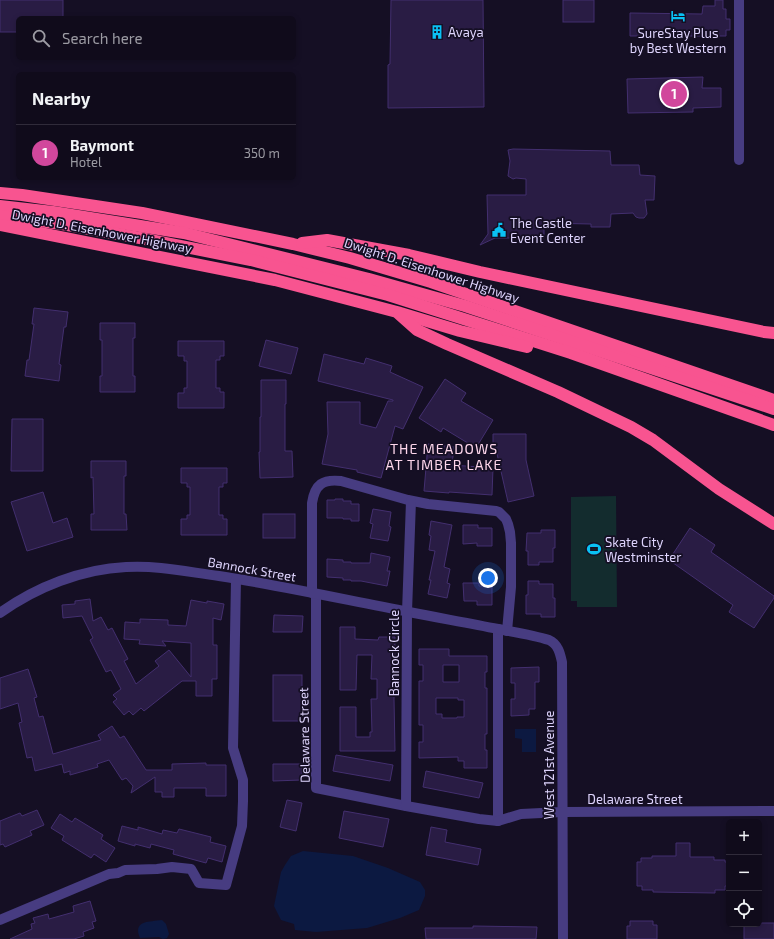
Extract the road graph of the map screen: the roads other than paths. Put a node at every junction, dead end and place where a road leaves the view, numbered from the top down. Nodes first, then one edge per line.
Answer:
1 (739, 0) edge
2 (739, 160) dead end
3 (0, 193) edge
4 (0, 206) edge
5 (0, 216) edge
6 (0, 225) edge
7 (293, 244) junction
8 (397, 312) junction
9 (774, 333) edge
10 (774, 400) edge
11 (774, 409) edge
12 (774, 425) edge
13 (774, 432) edge
14 (411, 501) junction
15 (774, 524) edge
16 (236, 579) junction
17 (314, 593) junction
18 (407, 612) junction
19 (0, 613) edge
20 (502, 630) junction
21 (406, 806) junction
22 (774, 811) edge
23 (562, 812) junction
24 (498, 821) junction
25 (0, 920) edge
26 (563, 939) edge

1 - 2 street
3 - 7 highway, Dwight D. Eisenhower Highway
4 - 11 highway
5 - 12 highway
6 - 8 highway, Dwight D. Eisenhower Highway
7 - 9 highway
7 - 10 highway, Dwight D. Eisenhower Highway
8 - 13 highway, Dwight D. Eisenhower Highway
8 - 15 highway
14 - 17 street
14 - 18 street, Bannock Circle
14 - 20 street
16 - 17 street, Bannock Street
16 - 19 street, Bannock Street
16 - 25 street
17 - 18 street, Bannock Street
17 - 21 street, Delaware Street
18 - 20 street, Bannock Street
18 - 21 street, Bannock Circle
20 - 23 street, West 121st Avenue
20 - 24 street
21 - 24 street, Delaware Street
22 - 23 street, Delaware Street
23 - 24 street, Delaware Street
23 - 26 street, West 121st Avenue

